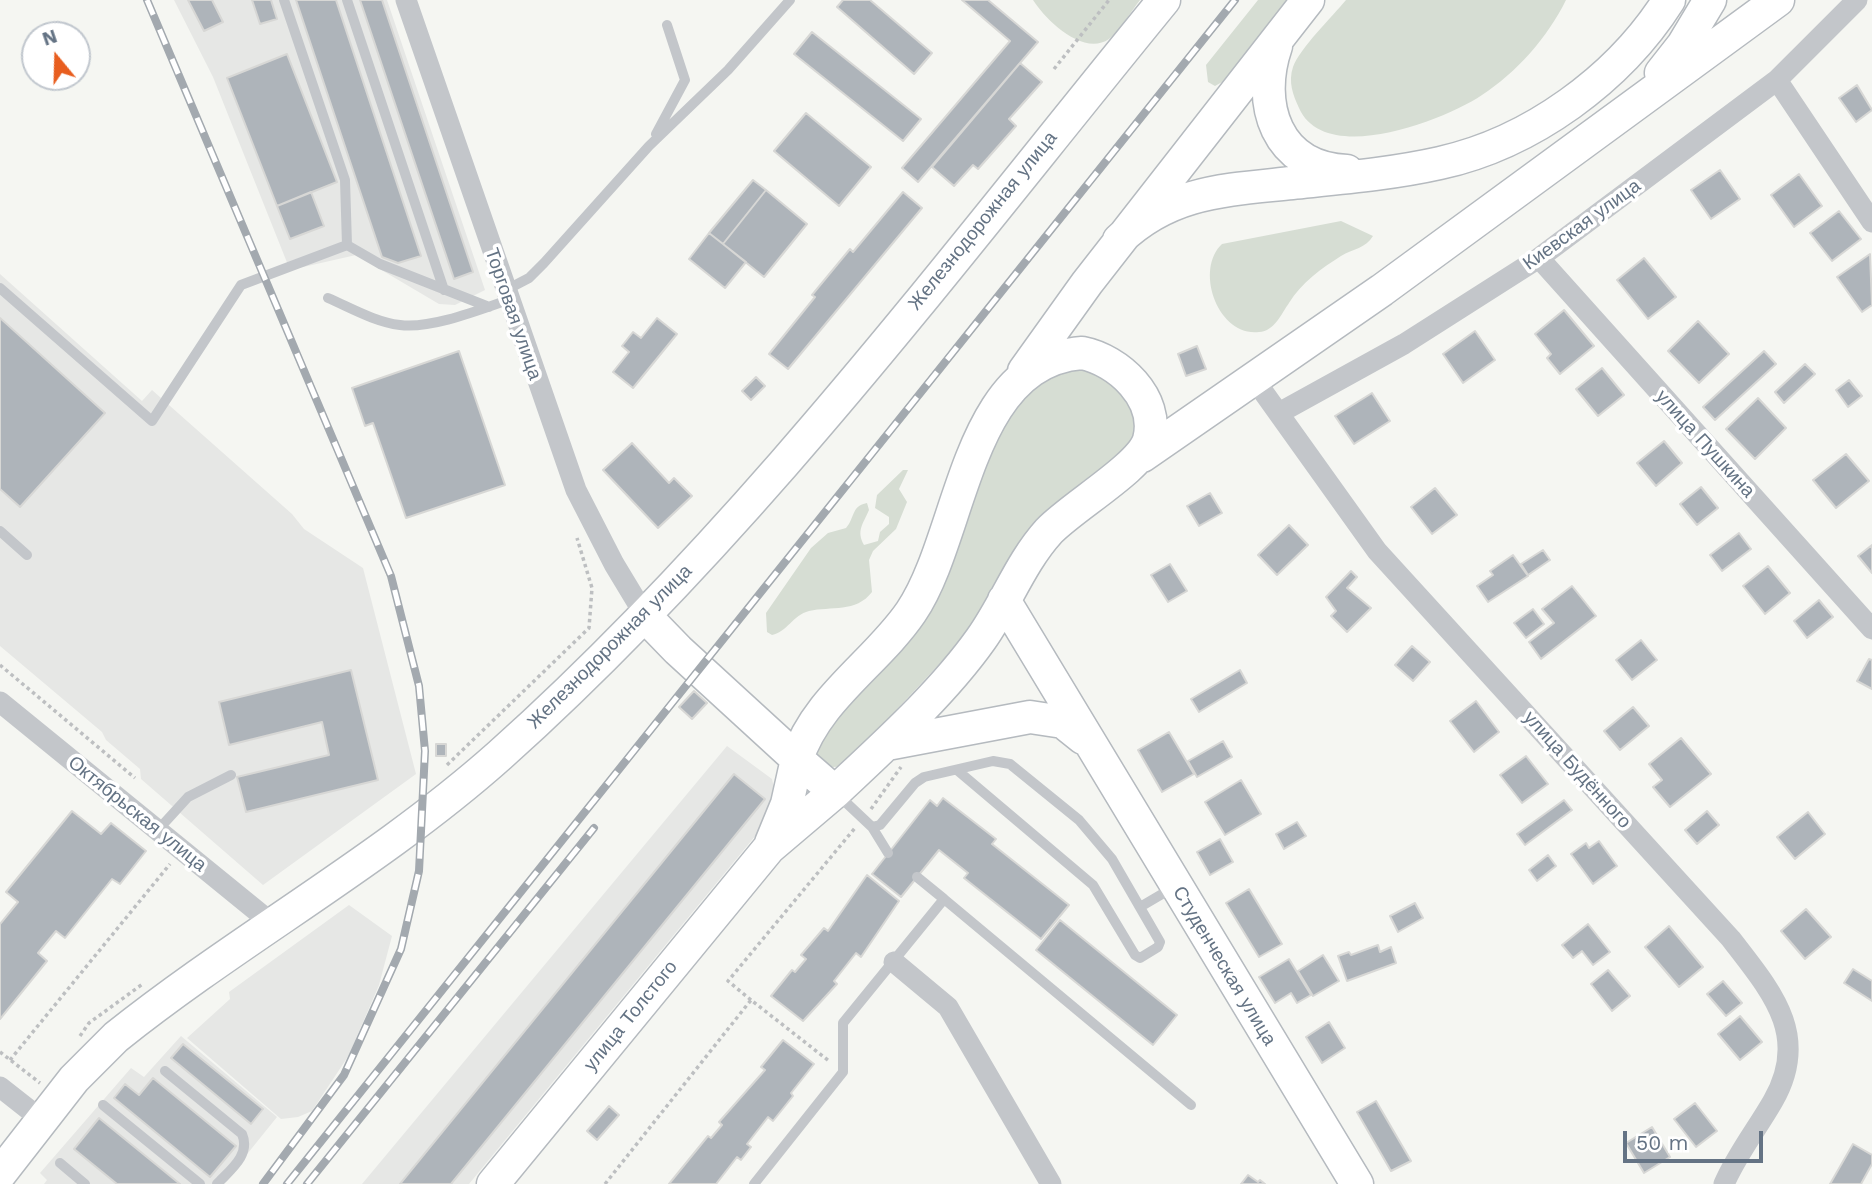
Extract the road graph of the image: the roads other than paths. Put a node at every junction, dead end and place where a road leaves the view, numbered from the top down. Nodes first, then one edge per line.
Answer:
1 (284, 0) edge
2 (347, 0) edge
3 (790, 0) edge
4 (1164, 0) edge
5 (1308, 0) edge
6 (1669, 0) edge
7 (1710, 0) edge
8 (1778, 0) edge
9 (1857, 0) edge
10 (412, 2) edge
11 (667, 25) dead end
12 (1279, 36) junction
13 (1777, 80) junction
14 (1616, 119) junction
15 (649, 146) junction
16 (1391, 172) junction
17 (1872, 222) edge
18 (1119, 240) junction
19 (347, 245) junction
20 (1539, 258) junction
21 (0, 288) edge
22 (444, 290) junction
23 (328, 298) dead end
24 (500, 299) junction
25 (1254, 379) junction
26 (1018, 380) junction
27 (1279, 413) junction
28 (1142, 456) junction
29 (0, 531) edge
30 (27, 555) dead end
31 (1004, 600) junction
32 (646, 617) junction
33 (1872, 629) edge
34 (735, 699) junction
35 (832, 701) junction
36 (0, 702) edge
37 (1091, 747) junction
38 (896, 753) junction
39 (797, 759) junction
40 (957, 770) junction
41 (231, 775) dead end
42 (835, 792) junction
43 (872, 827) junction
44 (157, 831) junction
45 (769, 848) junction
46 (888, 853) dead end
47 (917, 877) dead end
48 (1175, 886) junction
49 (944, 899) junction
50 (1140, 907) junction
51 (274, 925) junction
52 (894, 962) junction
53 (165, 1071) dead end
54 (0, 1087) edge
55 (103, 1105) dead end
56 (1191, 1105) dead end
57 (42, 1120) junction
58 (60, 1163) dead end
59 (0, 1174) edge
60 (85, 1184) edge
61 (200, 1184) edge
62 (217, 1184) edge
63 (494, 1184) edge
64 (754, 1184) edge
65 (1051, 1184) edge
66 (1357, 1184) edge
67 (1724, 1184) edge

1 - 19 lane
2 - 22 lane
3 - 15 lane
4 - 32 street, Железнодорожная улица
5 - 12 street
6 - 16 street
7 - 14 street
8 - 14 street
9 - 13 street, Киевская улица
10 - 24 street, Торговая улица
11 - 15 lane
12 - 16 street
12 - 18 street
13 - 17 street
13 - 20 street, Киевская улица
14 - 25 street
15 - 24 lane
16 - 18 street
18 - 26 street
19 - 21 lane
19 - 22 lane
20 - 27 street, Киевская улица
20 - 33 street, улица Пушкина
22 - 24 lane
23 - 24 lane
24 - 32 street, Торговая улица
25 - 27 street, улица Будённого
25 - 28 street
26 - 28 street
26 - 35 street
27 - 67 street, улица Будённого
28 - 31 street
29 - 30 lane
31 - 37 street, Студенческая улица
31 - 38 street
32 - 34 street
32 - 51 street, Железнодорожная улица
34 - 35 street
34 - 39 street
35 - 39 street
36 - 44 street, Октябрьская улица
37 - 38 street
37 - 48 street, Студенческая улица
38 - 42 street
39 - 42 street
39 - 45 street
40 - 43 lane
40 - 50 lane
40 - 50 lane
41 - 44 lane
42 - 43 lane
42 - 45 street
43 - 46 lane
44 - 51 street, Октябрьская улица
45 - 63 street, улица Толстого
47 - 49 lane
48 - 50 lane
48 - 66 street, Студенческая улица
49 - 52 lane
49 - 56 lane
51 - 57 street, Железнодорожная улица
52 - 64 lane
52 - 65 street
53 - 62 lane
54 - 57 street
55 - 61 lane
57 - 59 street, Железнодорожная улица
58 - 60 lane

